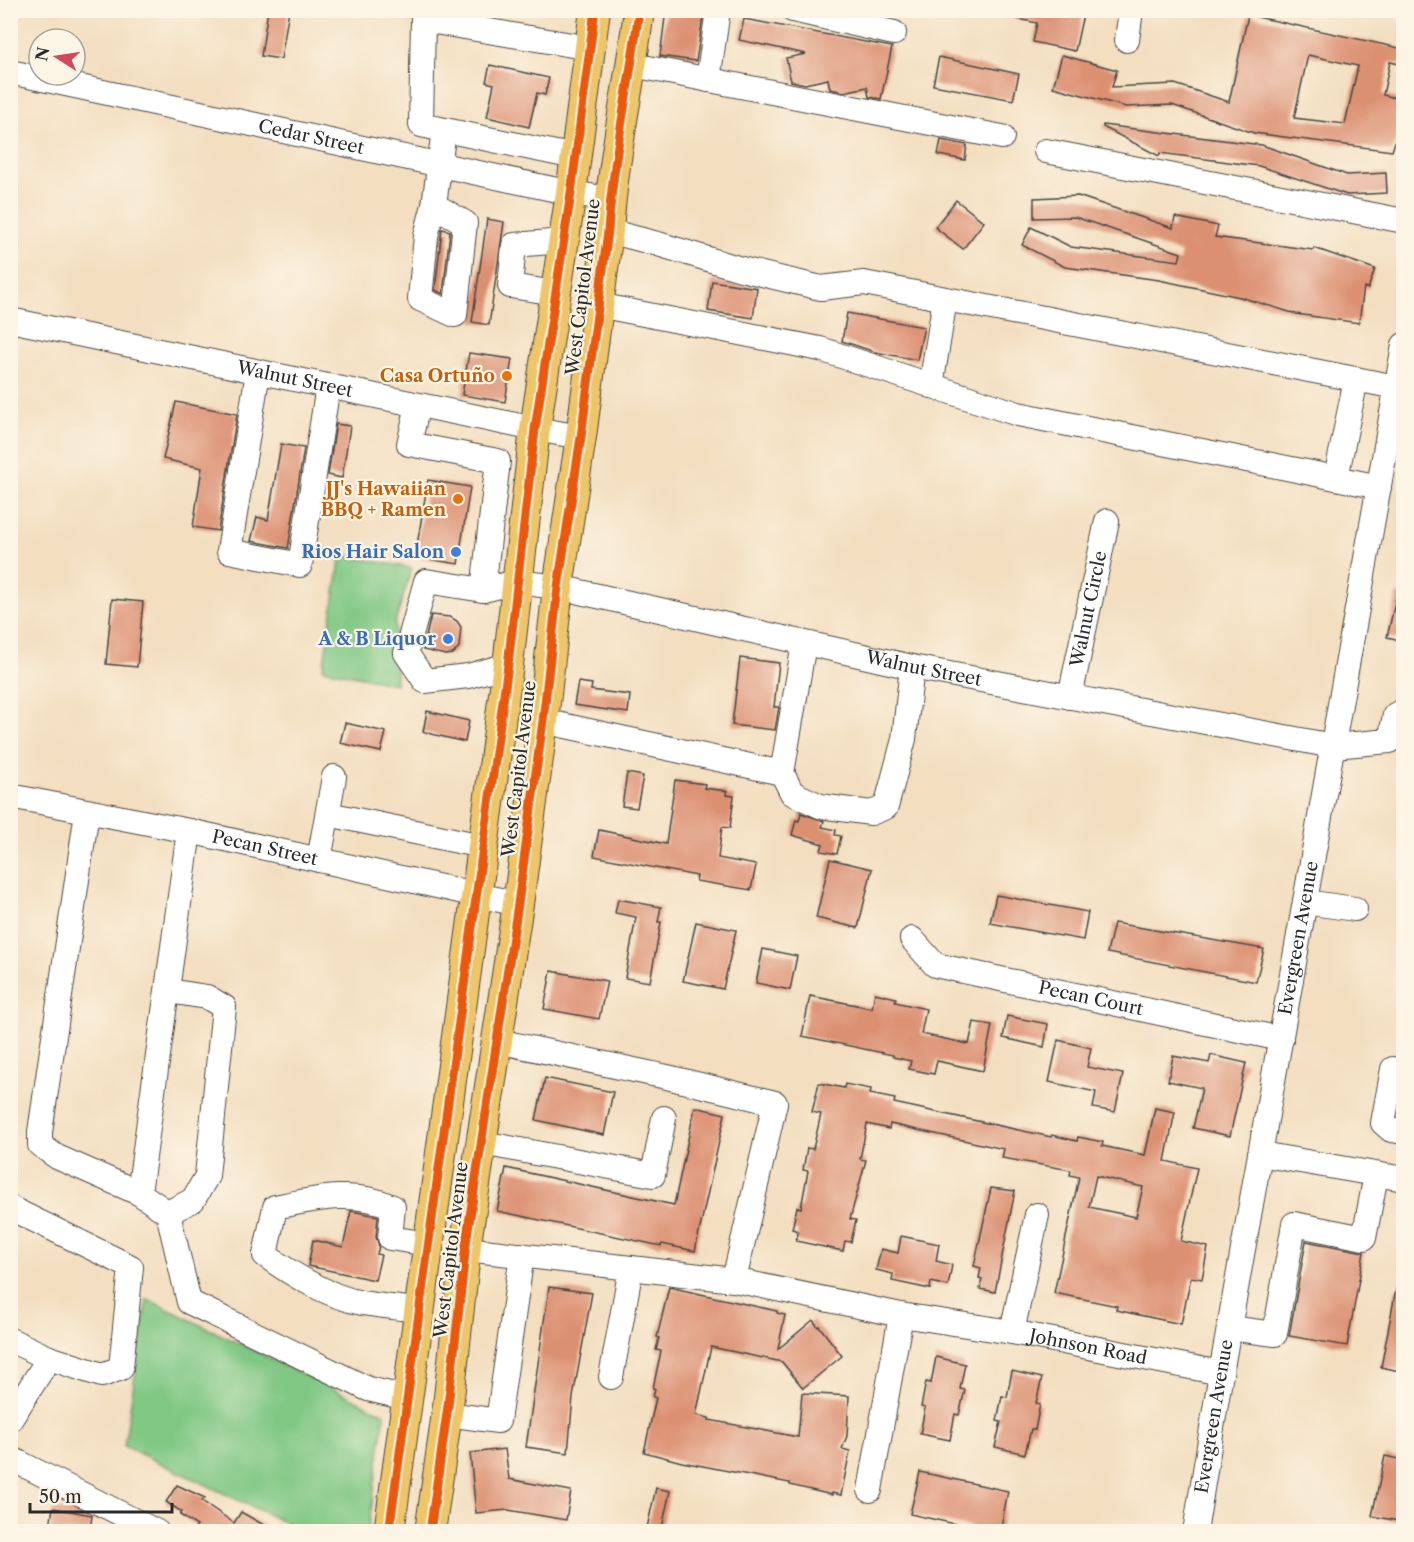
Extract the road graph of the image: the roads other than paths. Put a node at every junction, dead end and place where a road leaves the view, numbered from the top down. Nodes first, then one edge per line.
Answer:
1 (595, 10) edge
2 (639, 10) edge
3 (718, 10) edge
4 (793, 10) edge
5 (1131, 10) edge
6 (423, 15) edge
7 (894, 33) dead end
8 (1127, 40) dead end
9 (590, 48) junction
10 (633, 65) junction
11 (10, 72) edge
12 (708, 80) junction
13 (444, 130) junction
14 (1002, 137) dead end
15 (1046, 151) dead end
16 (575, 157) junction
17 (440, 165) junction
18 (571, 193) junction
19 (610, 199) junction
20 (434, 205) dead end
21 (1404, 221) edge
22 (608, 231) junction
23 (563, 241) junction
24 (556, 293) junction
25 (945, 299) junction
26 (598, 305) junction
27 (10, 320) edge
28 (1404, 345) edge
29 (258, 372) junction
30 (1356, 379) junction
31 (328, 386) junction
32 (931, 386) junction
33 (1396, 387) junction
34 (418, 405) junction
35 (535, 429) junction
36 (581, 436) junction
37 (1336, 478) junction
38 (1379, 487) junction
39 (1107, 522) dead end
40 (517, 582) junction
41 (558, 587) junction
42 (483, 590) junction
43 (804, 644) junction
44 (508, 664) junction
45 (912, 667) junction
46 (1070, 697) junction
47 (1404, 710) edge
48 (543, 721) junction
49 (1333, 746) junction
50 (782, 773) junction
51 (334, 777) dead end
52 (10, 796) edge
53 (87, 812) junction
54 (328, 814) junction
55 (189, 831) junction
56 (482, 846) junction
57 (319, 860) junction
58 (475, 895) junction
59 (1305, 902) junction
60 (518, 904) junction
61 (1355, 909) dead end
62 (912, 939) dead end
63 (168, 991) junction
64 (1281, 1039) junction
65 (497, 1041) junction
66 (1393, 1070) dead end
67 (450, 1080) junction
68 (664, 1118) dead end
69 (1404, 1132) edge
70 (482, 1143) junction
71 (1260, 1154) junction
72 (1376, 1174) junction
73 (1404, 1179) edge
74 (139, 1193) junction
75 (10, 1208) edge
76 (168, 1213) junction
77 (1037, 1215) dead end
78 (428, 1244) junction
79 (466, 1249) junction
80 (522, 1255) junction
81 (631, 1268) junction
82 (734, 1280) junction
83 (419, 1310) junction
84 (902, 1316) junction
85 (1229, 1328) junction
86 (1012, 1332) junction
87 (10, 1340) edge
88 (454, 1355) junction
89 (49, 1358) junction
90 (1221, 1373) junction
91 (611, 1377) dead end
92 (407, 1398) junction
93 (447, 1414) junction
94 (10, 1420) edge
95 (10, 1458) edge
96 (870, 1490) dead end
97 (157, 1532) edge
98 (389, 1532) edge
99 (430, 1532) edge
100 (1195, 1532) edge

1 - 9 main road, West Capitol Avenue
2 - 10 main road, West Capitol Avenue
3 - 12 street
4 - 7 street
5 - 8 street
6 - 9 street
6 - 13 street
9 - 16 main road, West Capitol Avenue
10 - 12 street
10 - 19 main road, West Capitol Avenue
11 - 17 street, Cedar Street
12 - 14 street
13 - 16 street
13 - 17 street
15 - 21 street
16 - 18 main road, West Capitol Avenue
17 - 18 street, Cedar Street
17 - 20 street
18 - 19 street, Cedar Street
18 - 23 main road, West Capitol Avenue
19 - 22 main road, West Capitol Avenue
22 - 25 street
22 - 26 main road, West Capitol Avenue
23 - 24 main road, West Capitol Avenue
23 - 24 street
24 - 35 main road, West Capitol Avenue
25 - 30 street
25 - 32 street
26 - 32 street
26 - 36 main road, West Capitol Avenue
27 - 29 street, Walnut Street
28 - 33 street, Evergreen Avenue
29 - 31 street, Walnut Street
29 - 31 street
30 - 33 street
30 - 37 street
31 - 34 street, Walnut Street
32 - 37 street
33 - 38 street, Evergreen Avenue
34 - 35 street, Walnut Street
34 - 42 street
35 - 36 street, Walnut Street
35 - 40 main road, West Capitol Avenue
36 - 41 main road, West Capitol Avenue
37 - 38 street
38 - 49 street, Evergreen Avenue
39 - 46 street, Walnut Circle
40 - 41 street, Walnut Street
40 - 42 street
40 - 44 main road, West Capitol Avenue
41 - 43 street, Walnut Street
41 - 48 main road, West Capitol Avenue
42 - 44 street
43 - 45 street, Walnut Street
43 - 50 street
44 - 56 main road, West Capitol Avenue
45 - 46 street, Walnut Street
45 - 50 street
46 - 49 street, Walnut Street
47 - 49 street, Walnut Street
48 - 50 street
48 - 60 main road, West Capitol Avenue
49 - 59 street, Evergreen Avenue
51 - 54 street
52 - 53 street, Pecan Street
53 - 55 street, Pecan Street
53 - 74 street
54 - 56 street
54 - 57 street
55 - 57 street, Pecan Street
55 - 63 street
56 - 58 main road, West Capitol Avenue
57 - 58 street, Pecan Street
58 - 60 street, Pecan Street
58 - 67 main road, West Capitol Avenue
59 - 61 street
59 - 64 street, Evergreen Avenue
60 - 65 main road, West Capitol Avenue
62 - 64 street, Pecan Court
63 - 74 street
63 - 76 street
64 - 71 street, Evergreen Avenue
65 - 70 main road, West Capitol Avenue
65 - 82 street
66 - 69 street
67 - 78 main road, West Capitol Avenue
67 - 79 main road
68 - 70 street
70 - 79 main road, West Capitol Avenue
71 - 72 street
71 - 85 street, Evergreen Avenue
72 - 73 street
72 - 85 street
74 - 76 street
75 - 89 street
76 - 92 street
77 - 86 street
78 - 83 main road, West Capitol Avenue
78 - 83 street
78 - 88 main road
79 - 80 street, Johnson Road
79 - 88 main road, West Capitol Avenue
80 - 81 street, Johnson Road
80 - 93 street
81 - 82 street, Johnson Road
81 - 91 street
82 - 84 street, Johnson Road
83 - 92 main road, West Capitol Avenue
84 - 86 street, Johnson Road
84 - 96 street
85 - 90 street, Evergreen Avenue
86 - 90 street, Johnson Road
87 - 89 street
88 - 93 main road, West Capitol Avenue
89 - 94 street
90 - 100 street, Evergreen Avenue
92 - 98 main road, West Capitol Avenue
93 - 99 main road, West Capitol Avenue
95 - 97 street

